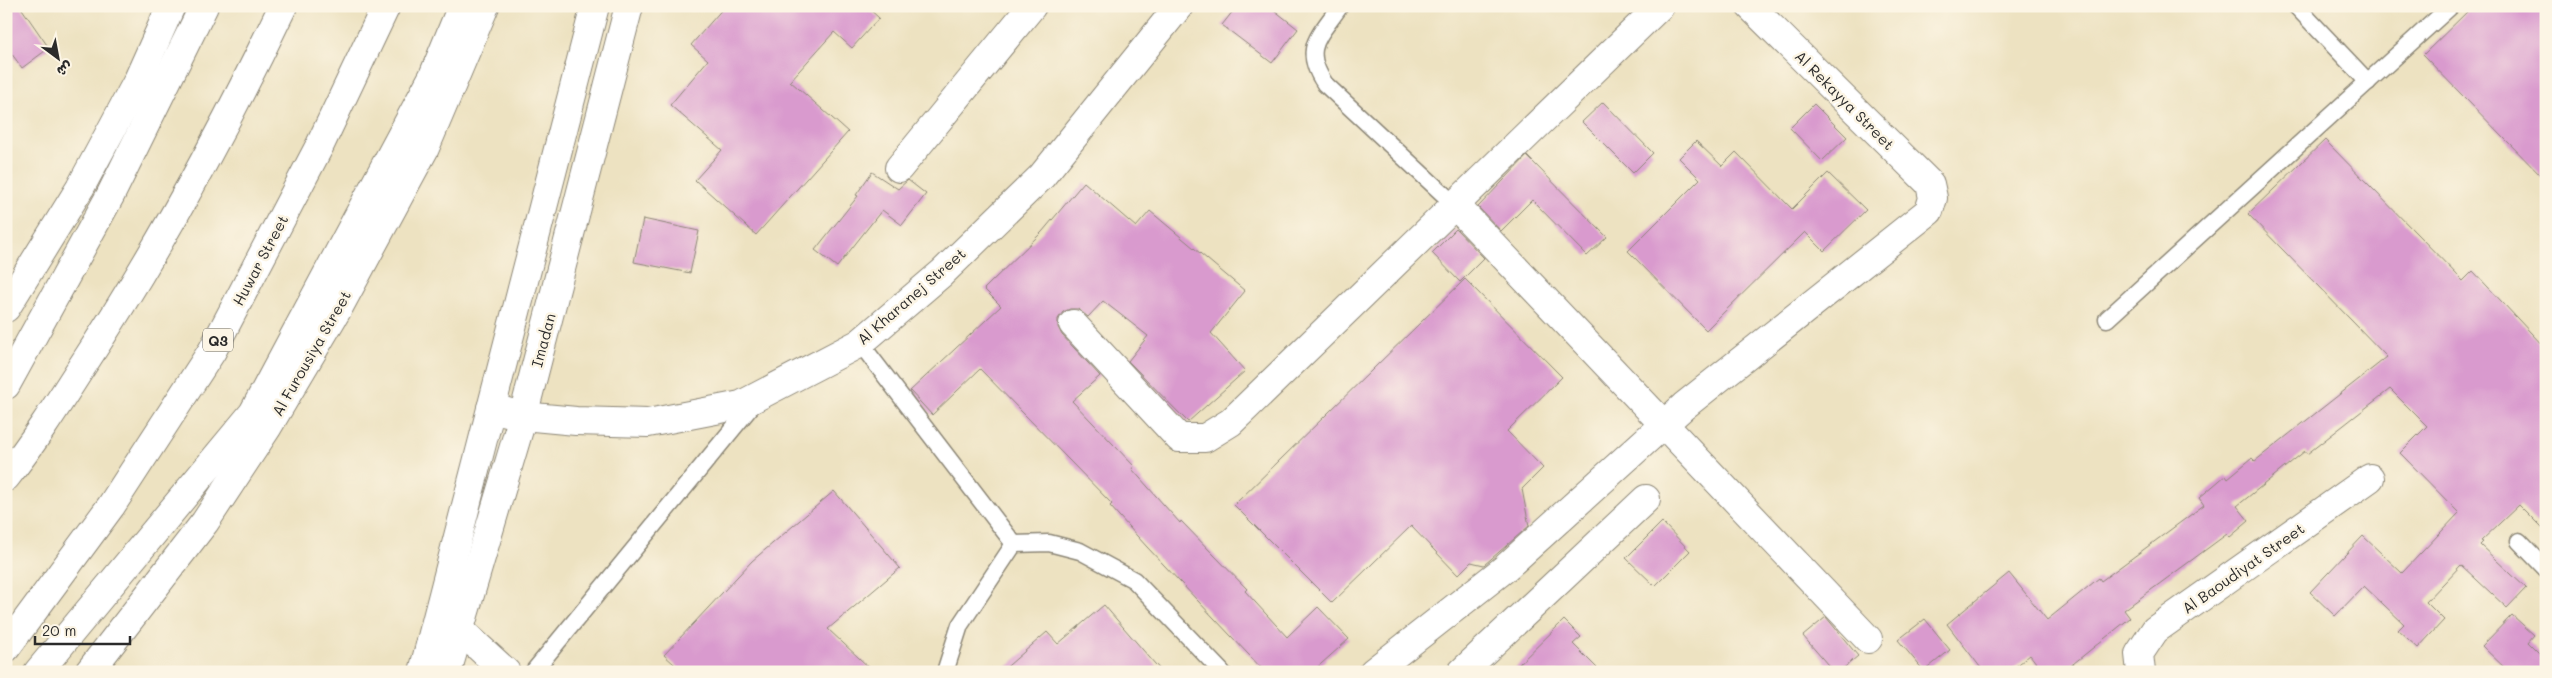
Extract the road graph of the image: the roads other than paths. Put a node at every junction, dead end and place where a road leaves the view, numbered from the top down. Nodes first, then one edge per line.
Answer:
1 (171, 6) edge
2 (204, 6) edge
3 (283, 6) edge
4 (386, 6) edge
5 (462, 6) edge
6 (486, 6) edge
7 (595, 6) edge
8 (630, 6) edge
9 (1032, 6) edge
10 (1180, 6) edge
11 (1340, 6) edge
12 (1660, 6) edge
13 (1750, 6) edge
14 (2296, 6) edge
15 (2451, 6) edge
16 (2368, 82) junction
17 (899, 168) dead end
18 (1455, 205) junction
19 (6, 308) edge
20 (2106, 319) dead end
21 (1073, 324) dead end
22 (860, 343) junction
23 (6, 385) edge
24 (761, 394) junction
25 (491, 408) junction
26 (523, 416) junction
27 (1664, 424) junction
28 (6, 477) edge
29 (2370, 478) dead end
30 (1646, 499) dead end
31 (2519, 541) dead end
32 (1014, 544) junction
33 (2546, 569) edge
34 (449, 623) junction
35 (1868, 639) dead end
36 (6, 648) edge
37 (433, 670) edge
38 (38, 672) edge
39 (89, 672) edge
40 (506, 672) edge
41 (533, 672) edge
42 (946, 672) edge
43 (1222, 672) edge
44 (1373, 672) edge
45 (1462, 672) edge
46 (2141, 672) edge

1 - 19 main road
2 - 23 main road
3 - 28 main road
4 - 36 main road, Huwar Street / Q3
5 - 38 main road
6 - 39 main road, Al Furousiya Street
7 - 25 main road, Imadan
8 - 26 main road, Imadan
9 - 17 main road
10 - 22 main road, Al Kharanej Street
11 - 18 lane
12 - 18 main road
13 - 27 main road, Al Rekayya Street
14 - 16 lane
15 - 16 lane
16 - 20 lane
18 - 21 main road
18 - 27 main road
22 - 24 main road, Al Kharanej Street
22 - 32 lane
24 - 26 main road, Al Kharanej Street
24 - 41 lane
25 - 26 main road, Al Kharanej Street
25 - 34 main road, Imadan
26 - 34 main road, Imadan
27 - 35 main road
27 - 44 main road
29 - 46 main road, Al Baoudiyat Street
30 - 45 main road
31 - 33 lane
32 - 42 lane
32 - 43 lane
34 - 37 main road, Imadan
34 - 40 main road

